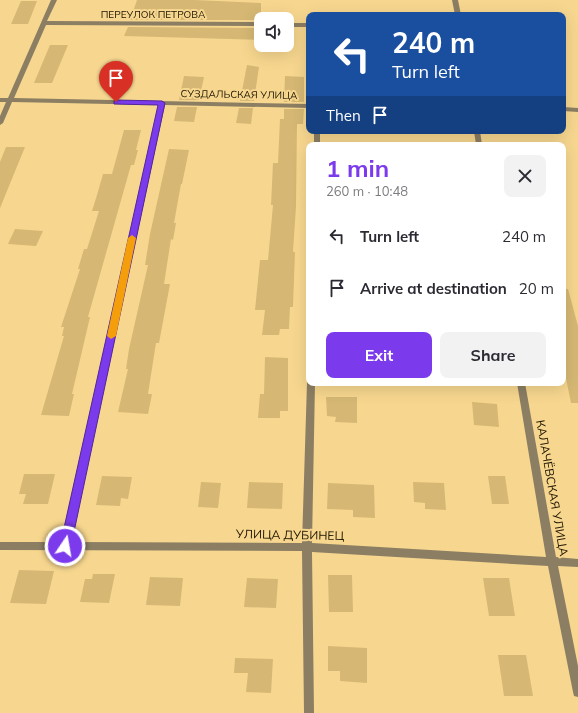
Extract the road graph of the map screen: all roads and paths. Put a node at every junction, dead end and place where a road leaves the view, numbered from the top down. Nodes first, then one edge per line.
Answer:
1 (54, 0) edge
2 (455, 0) edge
3 (457, 12) edge
4 (44, 22) junction
5 (254, 24) edge
6 (294, 25) edge
7 (306, 25) edge
8 (0, 100) edge
9 (10, 101) junction
10 (162, 103) junction
11 (306, 106) edge
12 (566, 109) edge
13 (578, 110) edge
14 (0, 123) edge
15 (311, 386) edge
16 (522, 386) edge
17 (0, 546) edge
18 (65, 546) junction
19 (307, 547) junction
20 (552, 562) junction
21 (578, 563) edge
22 (578, 692) edge
23 (308, 713) edge

1 - 4 street
2 - 3 street
4 - 5 street, ПЕРЕУЛОК ПЕТРОВА
4 - 9 street
6 - 7 street
8 - 9 street, СУЗДАЛЬСКАЯ УЛИЦА
9 - 10 street, СУЗДАЛЬСКАЯ УЛИЦА
9 - 14 street
10 - 11 street, СУЗДАЛЬСКАЯ УЛИЦА
10 - 18 street
12 - 13 street
15 - 19 street
16 - 20 street, КАЛАЧЁВСКАЯ УЛИЦА
17 - 18 street, УЛИЦА ДУБИНЕЦ
18 - 19 street, УЛИЦА ДУБИНЕЦ
19 - 20 street, УЛИЦА ДУБИНЕЦ
19 - 23 street
20 - 21 street, УЛИЦА ДУБИНЕЦ
20 - 22 street, КАЛАЧЁВСКАЯ УЛИЦА

